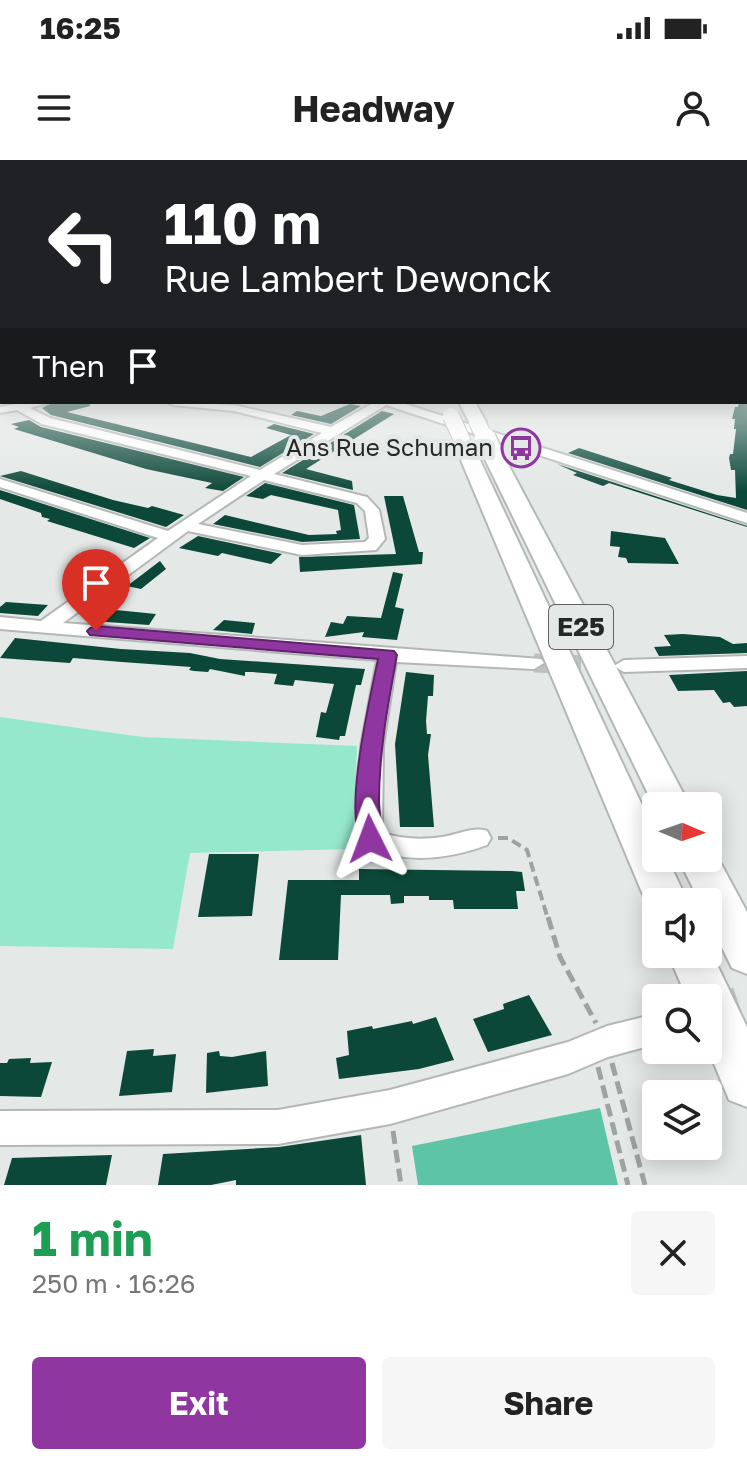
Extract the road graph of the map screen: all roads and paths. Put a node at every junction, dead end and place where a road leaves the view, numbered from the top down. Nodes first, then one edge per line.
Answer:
1 (34, 404) edge
2 (195, 404) edge
3 (382, 404) edge
4 (392, 404) edge
5 (467, 404) edge
6 (20, 407) junction
7 (448, 409) edge
8 (0, 410) edge
9 (331, 431) junction
10 (470, 432) junction
11 (260, 476) junction
12 (0, 483) edge
13 (747, 518) edge
14 (185, 526) junction
15 (169, 536) junction
16 (0, 623) edge
17 (45, 627) junction
18 (388, 655) junction
19 (747, 662) edge
20 (534, 663) tunnel mouth
21 (624, 666) tunnel mouth
22 (665, 792) edge
23 (478, 838) joint
24 (705, 872) edge
25 (661, 888) edge
26 (747, 954) edge
27 (696, 968) edge
28 (642, 1033) edge
29 (600, 1045) junction
30 (747, 1082) edge
31 (390, 1107) junction
32 (0, 1128) edge
33 (401, 1185) edge
34 (628, 1185) edge
35 (645, 1185) edge

1 - 6 street
2 - 9 street
3 - 9 street
4 - 13 street
5 - 10 highway, E25
6 - 8 street
6 - 11 street
7 - 10 highway, E25, bridge
9 - 11 street
10 - 22 highway, E25, bridge
10 - 25 highway, E25
11 - 14 street
11 - 14 street
12 - 15 street
14 - 15 street
15 - 17 street
16 - 17 street
17 - 18 street
18 - 20 street
18 - 23 street
19 - 21 street
23 - 29 path
24 - 26 highway
27 - 30 highway
28 - 29 street
29 - 31 street
29 - 34 path
29 - 35 path
31 - 32 street
31 - 33 path

